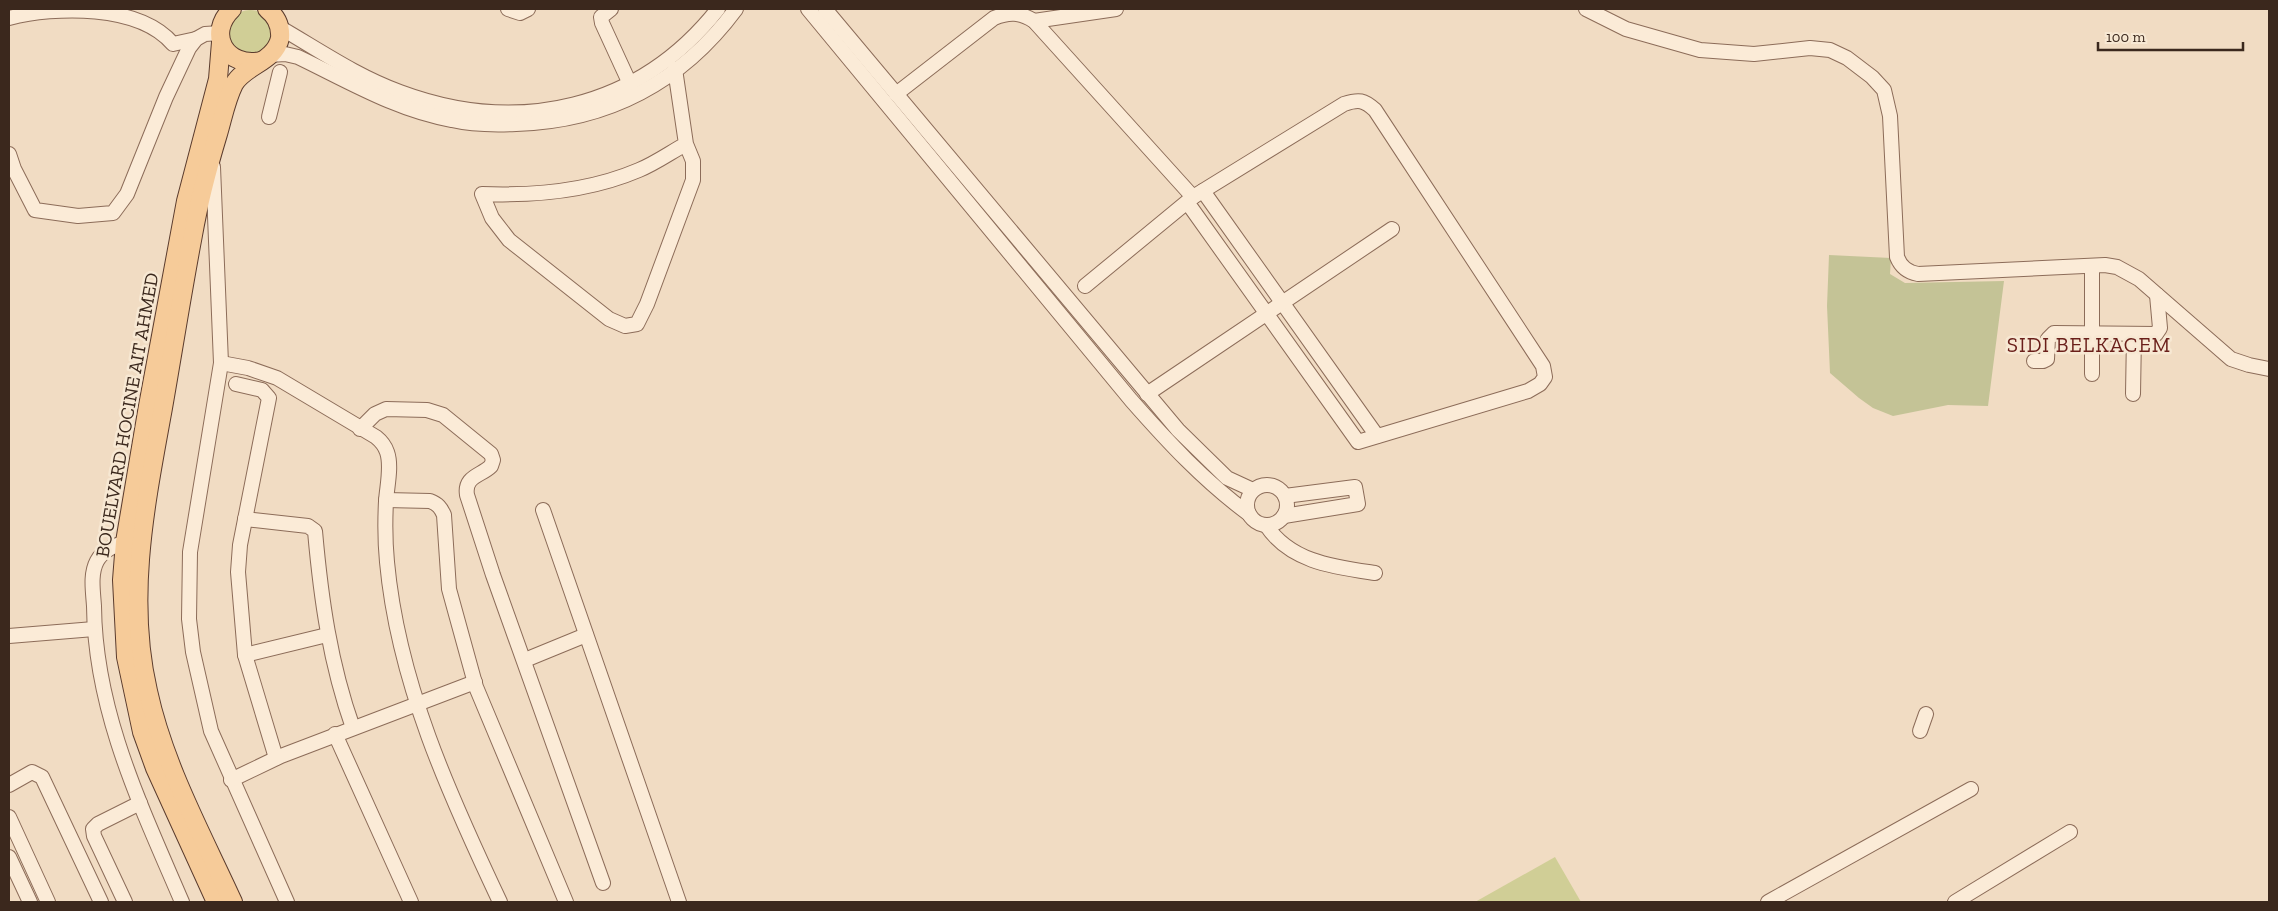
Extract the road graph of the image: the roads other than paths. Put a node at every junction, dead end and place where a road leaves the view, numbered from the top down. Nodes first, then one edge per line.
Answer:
1 (508, 9) edge
2 (528, 9) edge
3 (612, 9) edge
4 (718, 9) edge
5 (736, 9) edge
6 (808, 9) edge
7 (825, 9) edge
8 (1116, 9) edge
9 (1586, 9) edge
10 (227, 11) edge
11 (1027, 15) edge
12 (274, 16) edge
13 (9, 18) edge
14 (220, 38) junction
15 (196, 39) junction
16 (266, 58) junction
17 (675, 69) junction
18 (630, 84) junction
19 (896, 94) junction
20 (268, 117) dead end
21 (686, 144) junction
22 (213, 149) junction
23 (9, 154) edge
24 (1194, 196) junction
25 (1392, 229) dead end
26 (2092, 266) junction
27 (1084, 286) dead end
28 (2157, 295) junction
29 (1282, 303) junction
30 (1267, 313) junction
31 (2093, 334) junction
32 (2134, 335) junction
33 (2034, 361) dead end
34 (221, 363) junction
35 (2269, 369) edge
36 (2092, 374) dead end
37 (236, 384) dead end
38 (1147, 394) junction
39 (2133, 394) dead end
40 (360, 429) junction
41 (1377, 436) junction
42 (1253, 490) junction
43 (1285, 496) junction
44 (386, 500) junction
45 (543, 510) dead end
46 (1249, 514) junction
47 (1284, 516) junction
48 (246, 519) junction
49 (1266, 525) junction
50 (125, 542) junction
51 (1375, 573) dead end
52 (94, 629) junction
53 (327, 635) junction
54 (586, 635) junction
55 (9, 636) edge
56 (246, 655) junction
57 (525, 660) junction
58 (475, 682) junction
59 (417, 704) junction
60 (1926, 714) dead end
61 (353, 728) junction
62 (1920, 731) dead end
63 (335, 734) junction
64 (276, 758) junction
65 (231, 780) junction
66 (9, 785) edge
67 (1972, 789) dead end
68 (140, 803) junction
69 (9, 818) edge
70 (2070, 832) dead end
71 (9, 857) edge
72 (603, 883) dead end
73 (1791, 897) edge
74 (30, 902) edge
75 (48, 902) edge
76 (101, 902) edge
77 (125, 902) edge
78 (182, 902) edge
79 (216, 902) edge
80 (233, 902) edge
81 (287, 902) edge
82 (411, 902) edge
83 (500, 902) edge
84 (566, 902) edge
85 (679, 902) edge
86 (1768, 902) edge
87 (1955, 902) edge

1 - 2 street
3 - 18 street
4 - 18 street
5 - 17 street
6 - 46 street
7 - 19 street
8 - 11 street
9 - 26 street
10 - 14 main road, BOUELVARD HOCINE AIT AHMED
11 - 19 street
11 - 24 street
12 - 16 main road
12 - 18 street
13 - 15 street
14 - 15 street
14 - 16 main road
14 - 50 main road, BOUELVARD HOCINE AIT AHMED
15 - 23 street
16 - 17 street
16 - 20 street
16 - 22 main road
17 - 21 street
19 - 38 street
21 - 21 street
22 - 34 street
22 - 80 main road
24 - 27 street
24 - 29 street
24 - 30 street
24 - 41 street
25 - 29 street
26 - 28 street
26 - 31 street
28 - 32 street
28 - 35 street
29 - 30 street
29 - 41 street
30 - 38 street
30 - 41 street
31 - 32 street
31 - 33 street
31 - 36 street
32 - 39 street
34 - 40 street
34 - 65 street
37 - 48 street
38 - 42 street
40 - 44 street
40 - 57 street
42 - 43 street
42 - 46 street
43 - 47 street
43 - 47 street
44 - 58 street
44 - 59 street
45 - 54 street
46 - 49 street
47 - 49 street
48 - 53 street
48 - 56 street
49 - 51 street
50 - 52 street
50 - 79 main road, BOUELVARD HOCINE AIT AHMED
52 - 55 street
52 - 68 street
53 - 56 street
53 - 61 street
54 - 57 street
54 - 85 street
56 - 64 street
57 - 72 street
58 - 59 street
58 - 84 street
59 - 61 street
59 - 83 street
60 - 62 street
61 - 63 street
63 - 64 street
63 - 82 street
64 - 65 street
65 - 81 street
66 - 76 street
67 - 73 street
68 - 77 street
68 - 78 street
69 - 75 street
70 - 87 street
71 - 74 street
73 - 86 street

